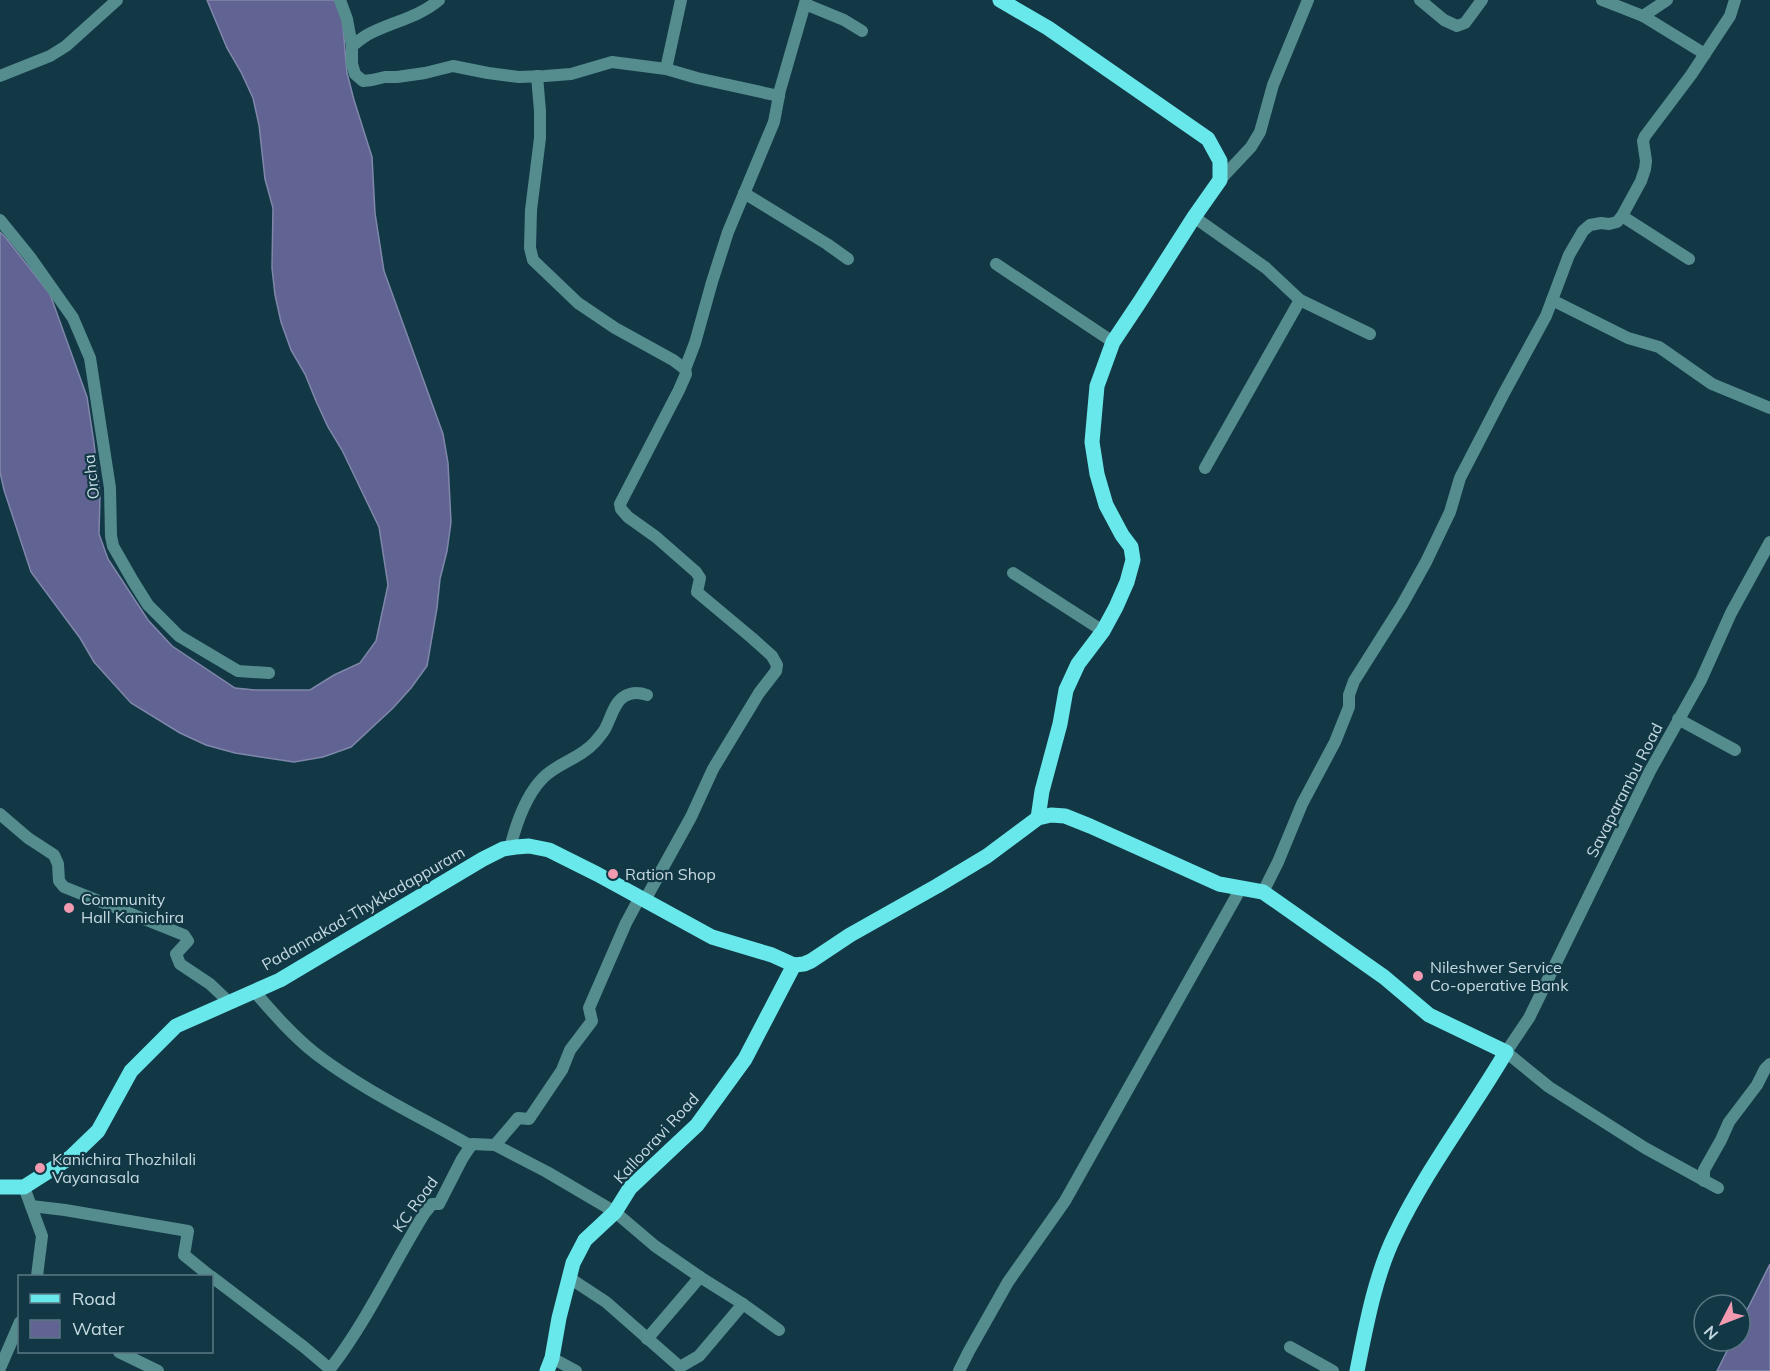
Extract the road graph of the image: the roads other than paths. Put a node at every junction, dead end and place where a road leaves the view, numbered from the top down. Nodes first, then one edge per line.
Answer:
1 (117, 0) edge
2 (340, 0) edge
3 (439, 0) edge
4 (681, 0) edge
5 (1000, 0) edge
6 (1308, 0) edge
7 (1420, 0) edge
8 (1482, 0) edge
9 (1602, 0) edge
10 (1667, 0) edge
11 (1735, 0) edge
12 (806, 2) edge
13 (1643, 16) junction
14 (862, 31) dead end
15 (352, 46) junction
16 (1705, 54) junction
17 (666, 69) junction
18 (0, 76) edge
19 (537, 76) junction
20 (778, 96) junction
21 (1220, 180) junction
22 (744, 192) junction
23 (1622, 216) junction
24 (1194, 217) junction
25 (0, 220) edge
26 (848, 259) dead end
27 (1689, 259) dead end
28 (996, 264) dead end
29 (1300, 300) junction
30 (1552, 300) junction
31 (1371, 334) dead end
32 (1113, 342) junction
33 (685, 369) junction
34 (1770, 408) edge
35 (1205, 468) dead end
36 (1770, 542) edge
37 (1013, 573) dead end
38 (1103, 631) junction
39 (269, 673) dead end
40 (647, 695) dead end
41 (1678, 719) junction
42 (1735, 750) dead end
43 (0, 814) edge
44 (1038, 818) junction
45 (510, 848) junction
46 (1241, 888) junction
47 (1263, 892) junction
48 (642, 898) junction
49 (794, 965) junction
50 (254, 991) junction
51 (229, 1002) junction
52 (1506, 1052) junction
53 (1770, 1064) edge
54 (471, 1146) junction
55 (495, 1146) junction
56 (1704, 1181) junction
57 (0, 1187) edge
58 (24, 1187) junction
59 (1718, 1188) dead end
60 (31, 1206) junction
61 (615, 1212) junction
62 (37, 1275) edge
63 (209, 1275) edge
64 (700, 1277) junction
65 (213, 1279) edge
66 (571, 1279) junction
67 (743, 1304) junction
68 (18, 1328) edge
69 (779, 1330) dead end
70 (647, 1340) junction
71 (1290, 1347) dead end
72 (121, 1353) edge
73 (549, 1364) edge
74 (0, 1368) edge
75 (329, 1370) edge
76 (158, 1371) edge
77 (576, 1371) edge
78 (959, 1371) edge
79 (1333, 1371) edge
80 (1357, 1371) edge

1 - 18 street
2 - 15 street
3 - 15 street
4 - 17 street
5 - 21 main road
6 - 21 street
7 - 8 street
9 - 13 street
10 - 13 street
11 - 16 street
12 - 14 street
12 - 20 street
13 - 16 street
15 - 19 street
16 - 23 street
17 - 19 street
17 - 20 street
19 - 33 street
20 - 22 street
21 - 24 main road
22 - 26 street
22 - 33 street
23 - 27 street
23 - 30 street
24 - 29 street
24 - 32 main road
25 - 39 street, Orcha
28 - 32 street
29 - 31 street
29 - 35 street
30 - 34 street
30 - 47 street
32 - 38 main road
33 - 48 street
36 - 41 street, Savaparambu Road
37 - 38 street
38 - 44 main road
40 - 45 street
41 - 42 street
41 - 52 street, Savaparambu Road
43 - 51 street
44 - 46 main road
44 - 49 main road
45 - 48 main road, Padannakad-Thykkadappuram
45 - 50 main road, Padannakad-Thykkadappuram
46 - 47 main road
46 - 78 street
47 - 52 main road
48 - 49 main road, Padannakad-Thykkadappuram
48 - 55 street
49 - 61 main road, Kallooravi Road
50 - 51 main road, Padannakad-Thykkadappuram
50 - 54 street
51 - 58 main road, Padannakad-Thykkadappuram
52 - 56 street
52 - 80 main road
53 - 56 street
54 - 55 street
54 - 75 street, KC Road
55 - 61 street
56 - 59 street
57 - 58 main road
58 - 60 street
60 - 62 street
60 - 63 street, KC Road
61 - 64 street
61 - 66 main road, Kallooravi Road
64 - 67 street
64 - 70 street
65 - 75 street, KC Road
66 - 70 street
66 - 73 main road, Kallooravi Road
67 - 69 street
67 - 70 street
68 - 74 street
71 - 79 street
72 - 76 street
73 - 77 street

